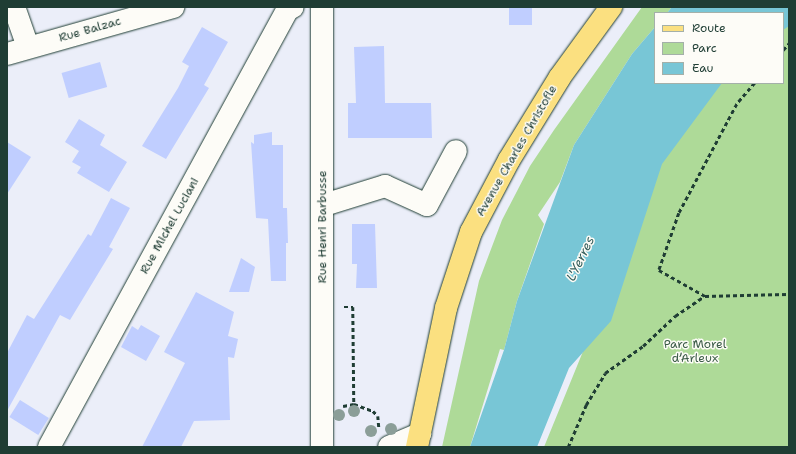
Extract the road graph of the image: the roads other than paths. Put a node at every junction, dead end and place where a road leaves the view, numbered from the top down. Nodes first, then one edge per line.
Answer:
1 (14, 7) edge
2 (173, 7) edge
3 (293, 7) edge
4 (322, 7) edge
5 (611, 7) edge
6 (28, 47) junction
7 (7, 54) edge
8 (456, 151) dead end
9 (324, 205) junction
10 (384, 439) edge
11 (419, 441) edge
12 (49, 447) edge
13 (322, 447) edge

1 - 6 street
2 - 6 street, Rue Balzac
3 - 12 street, Rue Michel Luciani
4 - 9 street, Rue Henri Barbusse
5 - 11 main road, Avenue Charles Christofle
6 - 7 street, Rue Balzac
8 - 9 street
9 - 13 street, Rue Henri Barbusse
10 - 11 street

